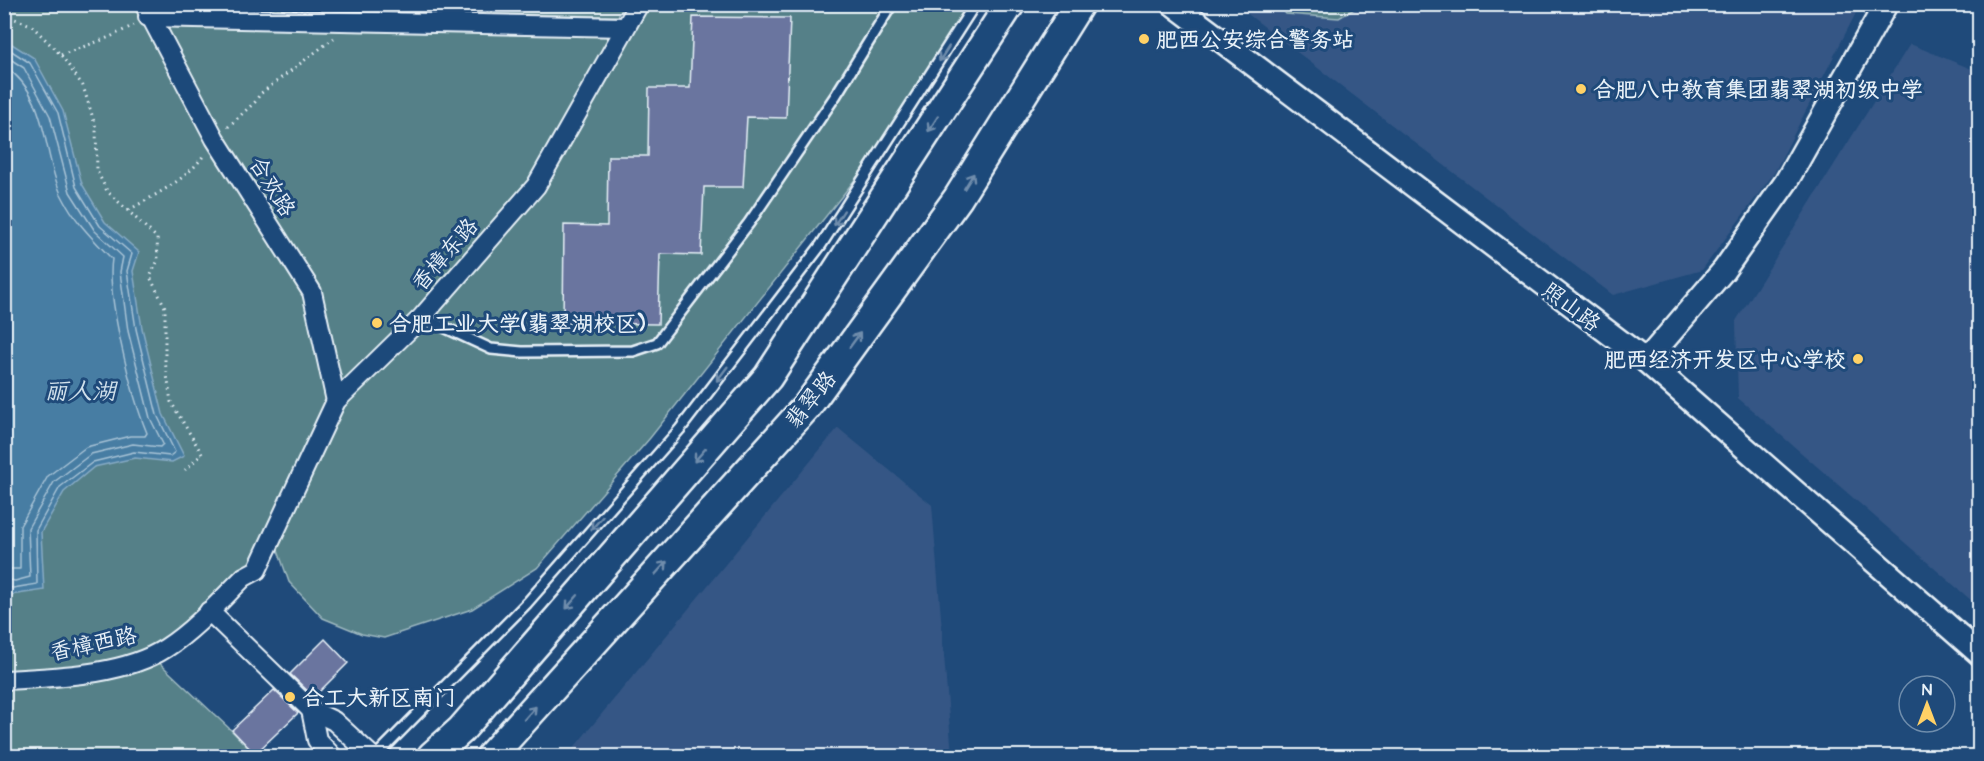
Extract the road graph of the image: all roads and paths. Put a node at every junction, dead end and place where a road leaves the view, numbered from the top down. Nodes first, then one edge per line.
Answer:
1 (639, 4) edge
2 (892, 4) edge
3 (975, 4) edge
4 (1010, 4) edge
5 (1079, 4) edge
6 (1173, 4) edge
7 (1886, 4) edge
8 (146, 11) edge
9 (4, 15) edge
10 (353, 21) junction
11 (625, 27) junction
12 (61, 55) junction
13 (215, 139) junction
14 (129, 210) junction
15 (422, 317) junction
16 (1646, 361) junction
17 (336, 401) junction
18 (185, 470) dead end
19 (210, 610) junction
20 (1980, 654) edge
21 (4, 680) edge
22 (311, 710) junction
23 (332, 756) edge
24 (374, 756) edge
25 (432, 756) edge
26 (491, 756) edge

1 - 11 street, 香樟东路
2 - 15 lane
3 -> 24 lane
4 -> 25 main road, 翡翠路
26 -> 5 main road, 翡翠路
6 - 16 street, 照山路
7 - 16 street
8 - 10 street
8 - 12 path
8 - 13 street, 合欢路
9 - 12 path
10 - 11 street
10 - 13 path
11 - 15 street, 香樟东路
12 - 14 path
13 - 14 path
13 - 17 street, 合欢路
14 - 18 path
15 - 17 street, 香樟东路
16 - 20 street, 照山路
17 - 19 street, 香樟东路
19 - 21 street, 香樟西路
19 - 22 street
22 - 23 street
22 - 24 street

